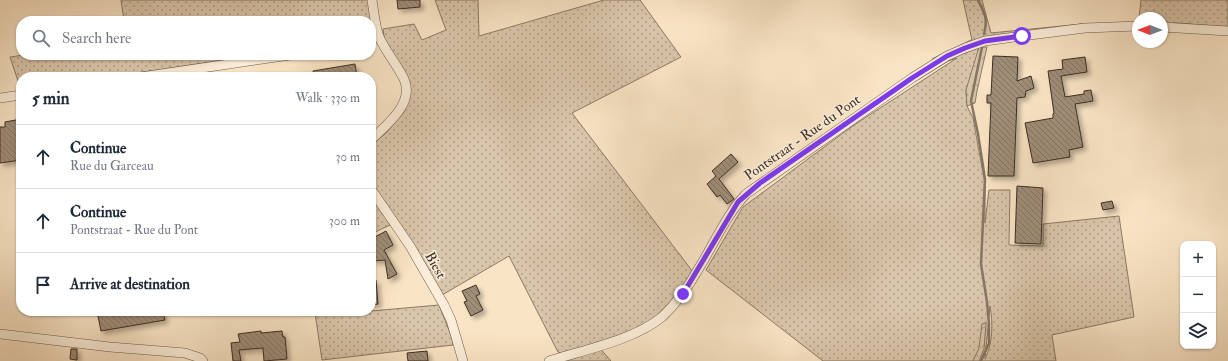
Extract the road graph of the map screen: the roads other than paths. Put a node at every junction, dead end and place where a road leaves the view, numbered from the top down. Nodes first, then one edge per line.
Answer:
1 (372, 0) edge
2 (373, 16) edge
3 (1132, 26) edge
4 (1168, 27) edge
5 (1228, 31) edge
6 (376, 41) edge
7 (258, 60) edge
8 (182, 72) edge
9 (16, 96) edge
10 (0, 98) edge
11 (376, 135) edge
12 (376, 196) edge
13 (0, 334) edge
14 (203, 361) edge
15 (463, 361) edge
16 (549, 361) edge

1 - 2 street
3 - 16 street, Pontstraat - Rue du Pont
4 - 5 street
6 - 11 street
7 - 8 street
9 - 10 street
12 - 15 street, Biest
13 - 14 street

